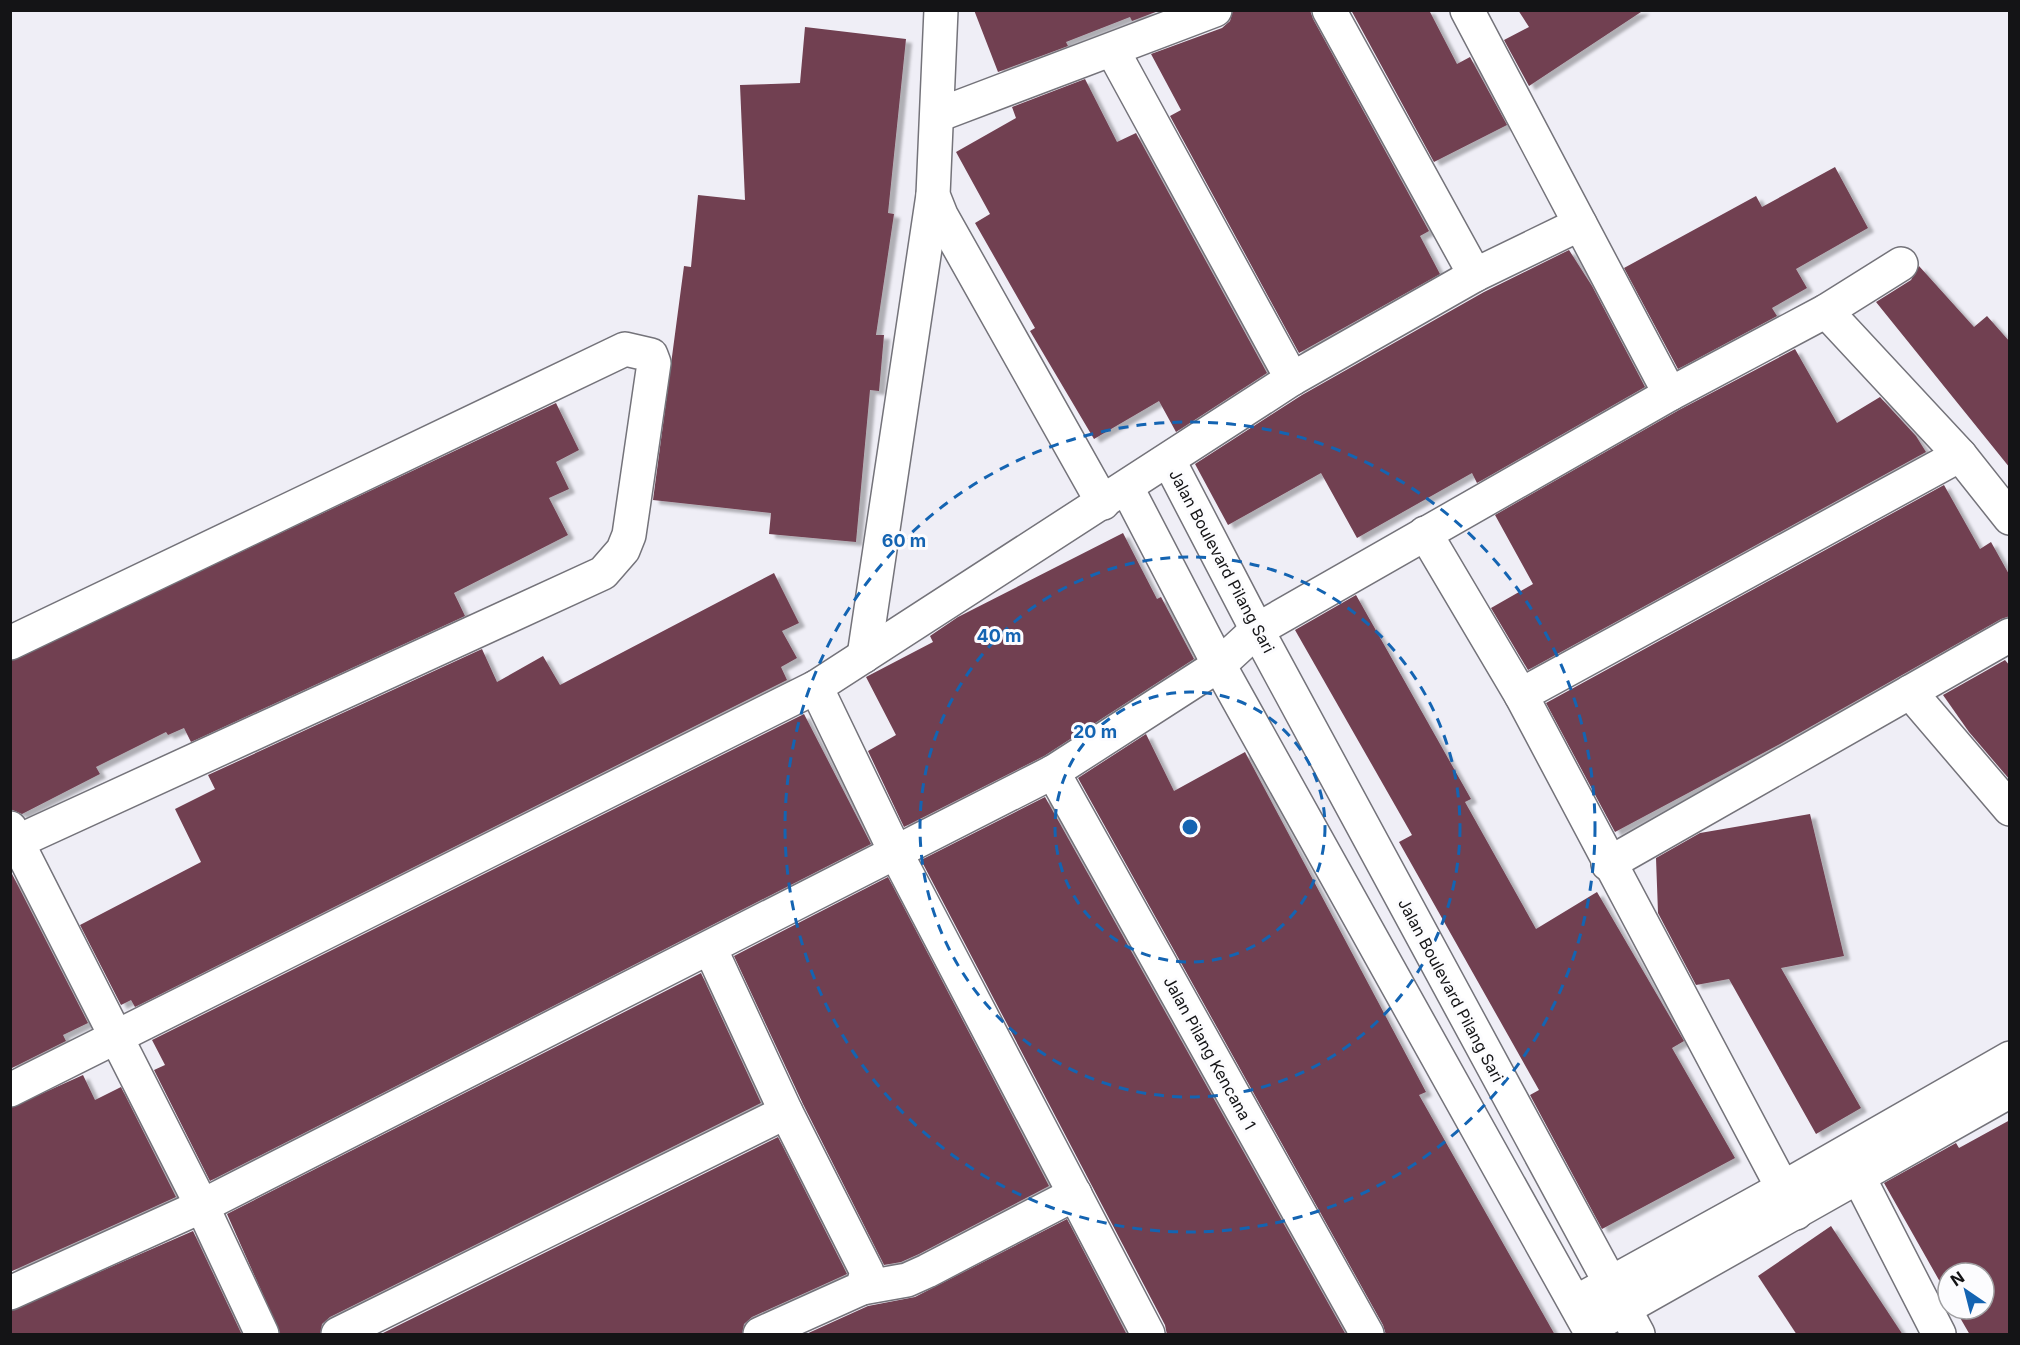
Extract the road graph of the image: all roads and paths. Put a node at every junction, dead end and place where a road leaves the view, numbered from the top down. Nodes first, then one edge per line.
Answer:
1 (941, 10) edge
2 (1215, 10) edge
3 (1329, 10) edge
4 (1467, 10) edge
5 (1113, 51) junction
6 (938, 115) junction
7 (933, 195) junction
8 (1580, 224) junction
9 (1901, 264) dead end
10 (1475, 275) junction
11 (1826, 311) junction
12 (1292, 379) junction
13 (1670, 394) junction
14 (1960, 455) junction
15 (1169, 461) junction
16 (1115, 495) junction
17 (2010, 518) edge
18 (1425, 533) junction
19 (1257, 630) junction
20 (2010, 634) edge
21 (10, 643) edge
22 (864, 656) junction
23 (1219, 665) junction
24 (816, 687) junction
25 (1910, 692) junction
26 (1521, 695) junction
27 (1053, 772) junction
28 (2010, 809) edge
29 (12, 838) edge
30 (896, 853) junction
31 (1608, 864) junction
32 (1426, 945) junction
33 (710, 948) junction
34 (1388, 966) junction
35 (118, 1038) junction
36 (2010, 1058) edge
37 (10, 1090) edge
38 (2010, 1091) edge
39 (786, 1112) junction
40 (1914, 1129) junction
41 (1859, 1178) junction
42 (1075, 1194) junction
43 (1789, 1200) junction
44 (202, 1206) junction
45 (862, 1287) junction
46 (10, 1293) edge
47 (1624, 1309) edge
48 (1584, 1325) edge
49 (262, 1335) edge
50 (338, 1335) edge
51 (760, 1335) edge
52 (1148, 1335) edge
53 (1367, 1335) edge
54 (1939, 1335) edge

1 - 6 street
2 - 5 street
3 - 10 street
4 - 8 street
5 - 6 street
5 - 12 street
6 - 7 street
7 - 16 street
7 - 22 street
8 - 10 street
8 - 13 street
9 - 11 street
10 - 12 street
11 - 13 street
11 - 14 street
12 - 15 street
13 - 18 street
14 - 17 street
14 - 26 street
15 - 16 street, Jalan Boulevard Pilang Sari
15 - 19 street, Jalan Boulevard Pilang Sari
16 - 22 street, Jalan Boulevard Pilang Sari
16 - 23 street
18 - 19 street
18 - 26 street
19 - 23 street
19 - 32 street, Jalan Boulevard Pilang Sari
20 - 25 street
21 - 29 street
22 - 24 street, Jalan Boulevard Pilang Sari
23 - 27 street
23 - 34 street
24 - 30 street
24 - 35 street, Jalan Boulevard Pilang Sari
25 - 28 street
25 - 31 street
26 - 31 street
27 - 30 street
27 - 53 street, Jalan Pilang Kencana 1
29 - 35 street
30 - 33 street
30 - 42 street
31 - 43 street
32 - 34 street
32 - 47 street, Jalan Boulevard Pilang Sari
33 - 39 street
33 - 44 street
34 - 48 street
35 - 37 street, Jalan Boulevard Pilang Sari
35 - 44 street
36 - 40 street
38 - 40 street
39 - 45 street
39 - 50 street
40 - 41 street
40 - 43 street
41 - 43 street
41 - 54 street
42 - 45 street
42 - 52 street
43 - 47 street
44 - 46 street
44 - 49 street
45 - 51 street
47 - 48 street

